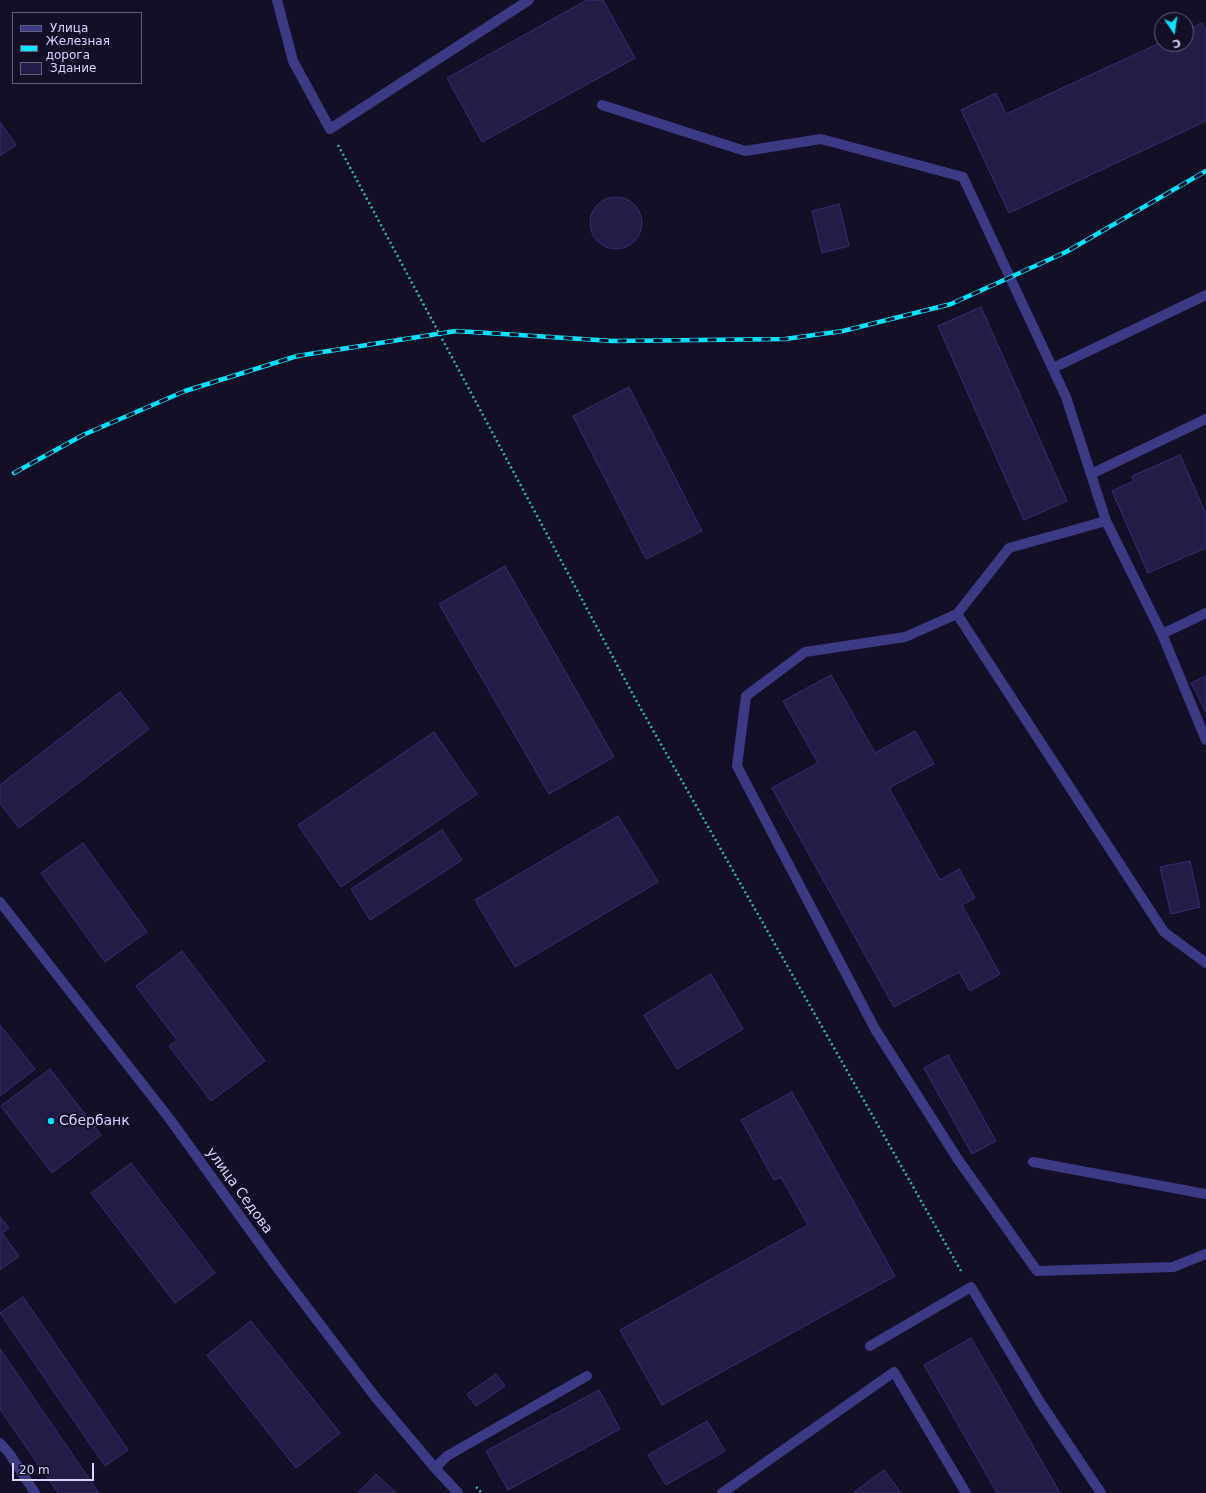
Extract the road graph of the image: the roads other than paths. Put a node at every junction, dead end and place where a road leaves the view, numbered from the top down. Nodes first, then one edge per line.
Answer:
1 (277, 0) edge
2 (529, 0) edge
3 (602, 105) dead end
4 (1206, 295) edge
5 (1053, 368) junction
6 (1206, 419) edge
7 (1091, 474) junction
8 (1106, 521) junction
9 (1206, 613) edge
10 (957, 614) junction
11 (1162, 634) junction
12 (1206, 740) edge
13 (0, 902) edge
14 (1206, 963) edge
15 (1033, 1162) dead end
16 (1206, 1194) edge
17 (1206, 1254) edge
18 (870, 1346) dead end
19 (587, 1376) dead end
20 (0, 1443) edge
21 (435, 1468) junction
22 (35, 1493) edge
23 (458, 1493) edge
24 (722, 1493) edge
25 (966, 1493) edge
26 (1101, 1493) edge

1 - 2 street
3 - 5 street
4 - 5 street
5 - 7 street
6 - 7 street
7 - 8 street
8 - 10 street
8 - 11 street
9 - 11 street
10 - 14 street
10 - 17 street
11 - 12 street
13 - 21 street, улица Седова
15 - 16 street
18 - 26 street
19 - 21 street
20 - 22 street
21 - 23 street, улица Седова
24 - 25 street

